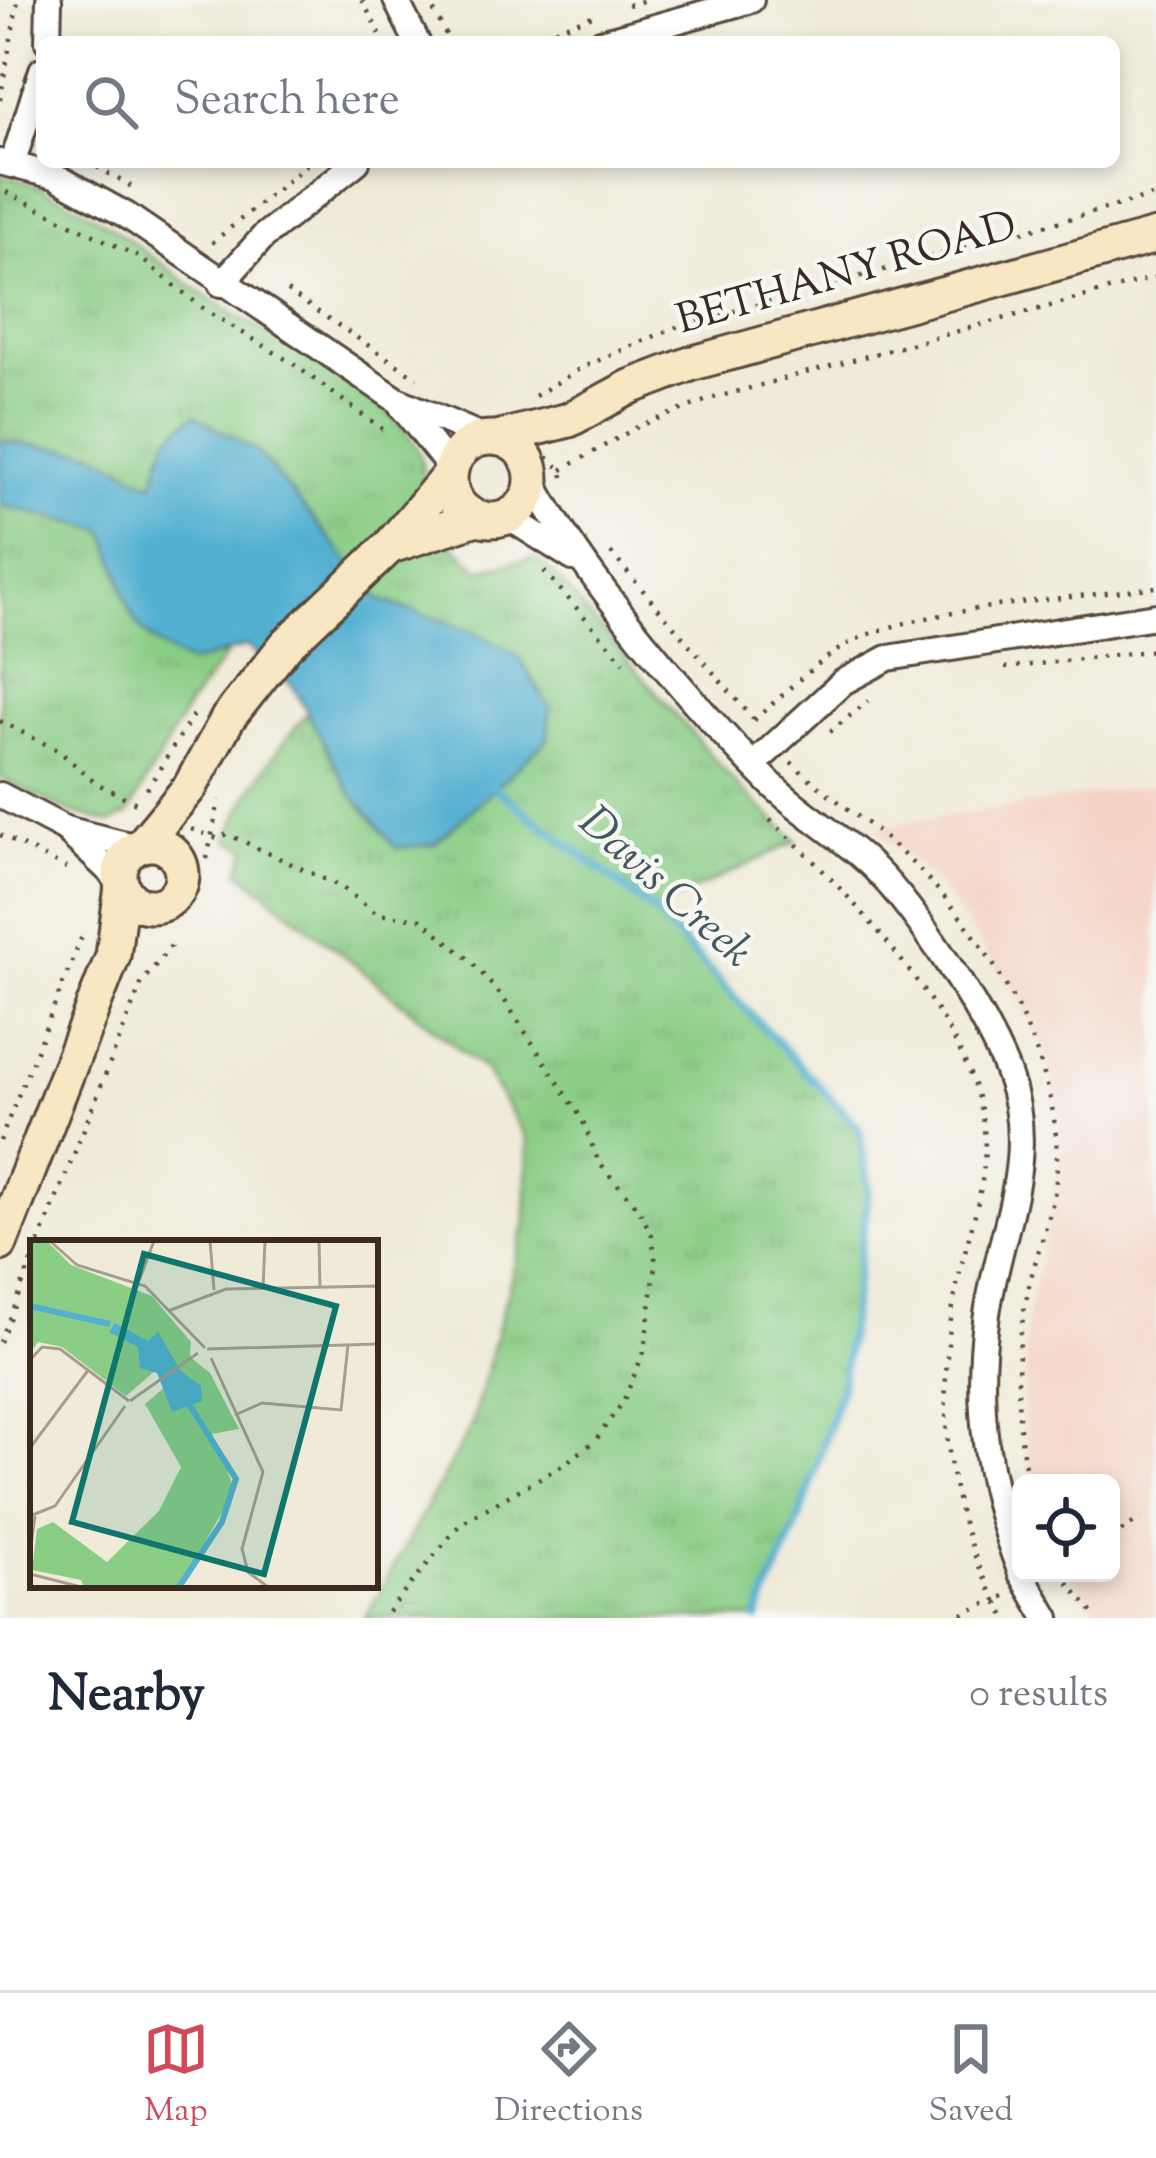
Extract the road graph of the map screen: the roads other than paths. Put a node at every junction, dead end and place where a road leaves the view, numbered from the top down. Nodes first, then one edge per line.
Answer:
1 (49, 0) edge
2 (396, 0) edge
3 (751, 0) edge
4 (721, 4) edge
5 (48, 36) edge
6 (414, 36) edge
7 (620, 36) edge
8 (36, 86) edge
9 (6, 163) edge
10 (349, 168) edge
11 (1156, 236) edge
12 (221, 284) junction
13 (397, 400) junction
14 (569, 420) junction
15 (491, 438) junction
16 (451, 472) junction
17 (542, 474) junction
18 (492, 517) junction
19 (389, 547) junction
20 (580, 562) junction
21 (1156, 616) edge
22 (753, 765) junction
23 (0, 795) edge
24 (185, 827) junction
25 (65, 829) junction
26 (139, 847) junction
27 (193, 861) junction
28 (121, 883) junction
29 (163, 904) junction
30 (113, 956) junction
31 (0, 1244) edge
32 (1012, 1546) edge
33 (1026, 1582) edge
34 (1047, 1618) edge

1 - 5 street
2 - 6 street
3 - 4 street
4 - 7 street
8 - 9 street
9 - 12 street
10 - 12 street
11 - 14 street, BETHANY ROAD
12 - 13 street
13 - 15 street
13 - 16 street
14 - 15 street, BETHANY ROAD
14 - 17 street, BETHANY ROAD
15 - 16 street, BETHANY ROAD
15 - 17 street
16 - 18 street
16 - 19 street, BETHANY ROAD
17 - 18 street, BETHANY ROAD
17 - 20 street
18 - 19 street, BETHANY ROAD
18 - 20 street
19 - 24 street, BETHANY ROAD
20 - 22 street
21 - 22 street
22 - 32 street
23 - 25 street
24 - 26 street
24 - 27 street, BETHANY ROAD
25 - 26 street
25 - 28 street
26 - 27 street
26 - 28 street
27 - 29 street
28 - 29 street
28 - 30 street
29 - 30 street
30 - 31 street
33 - 34 street

